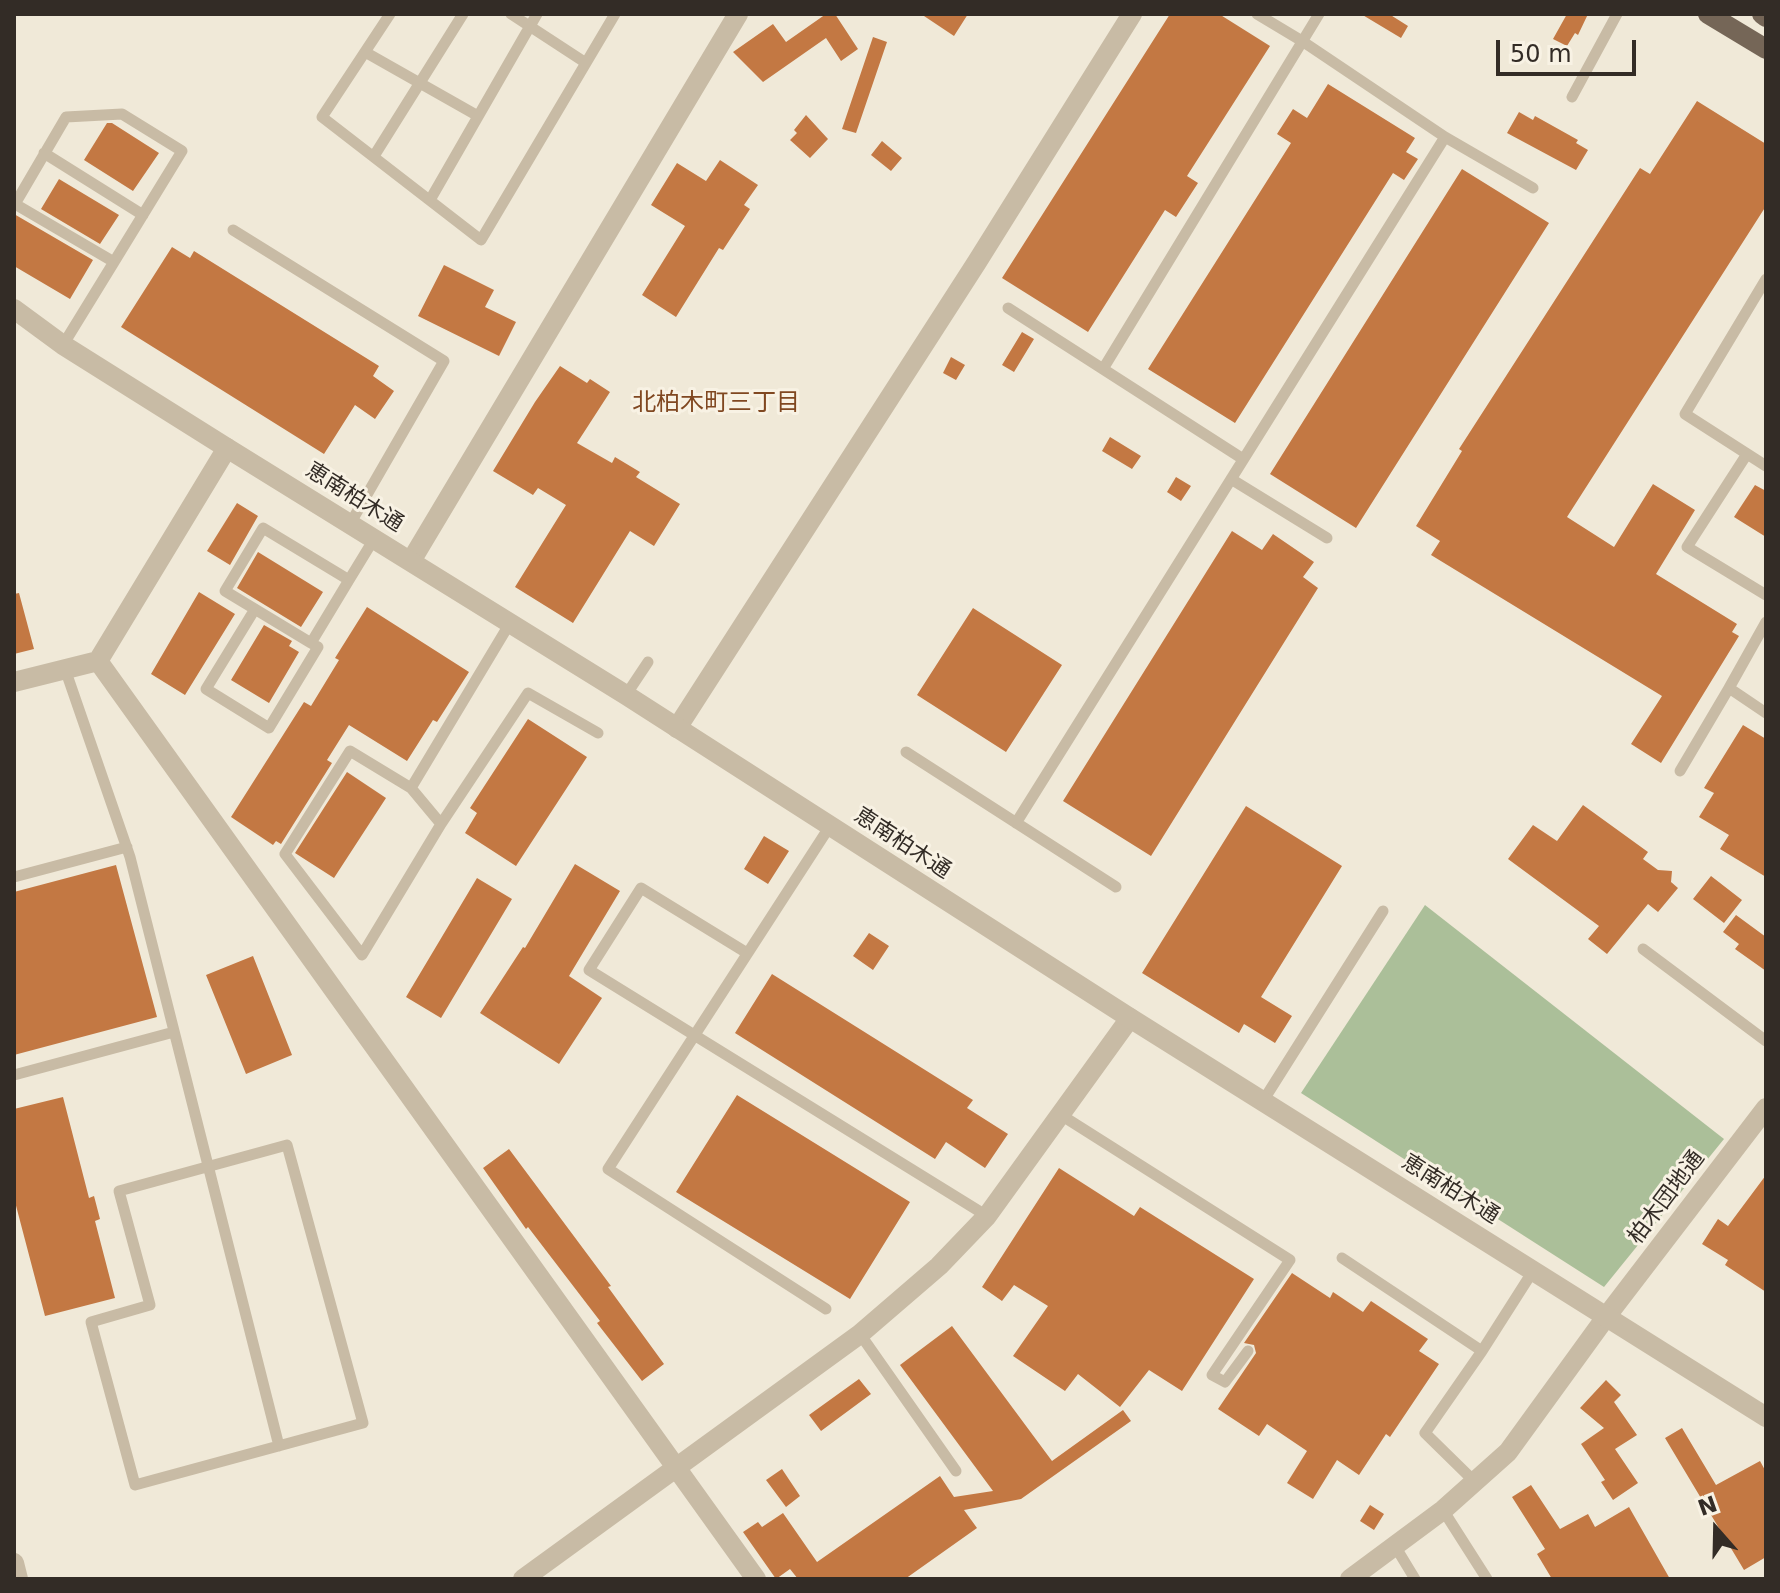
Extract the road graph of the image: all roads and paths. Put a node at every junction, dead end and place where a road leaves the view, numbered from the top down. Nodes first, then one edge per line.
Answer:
1 (390, 14) edge
2 (463, 14) edge
3 (511, 14) edge
4 (537, 14) edge
5 (615, 14) edge
6 (738, 14) edge
7 (1132, 14) edge
8 (1257, 14) edge
9 (1319, 14) edge
10 (1617, 14) edge
11 (1708, 14) edge
12 (530, 26) junction
13 (1302, 41) junction
14 (1766, 49) edge
15 (365, 52) junction
16 (586, 63) junction
17 (420, 83) junction
18 (1572, 97) dead end
19 (478, 116) junction
20 (1445, 137) junction
21 (44, 153) junction
22 (374, 156) junction
23 (1533, 188) dead end
24 (430, 200) junction
25 (143, 215) junction
26 (233, 230) dead end
27 (114, 262) junction
28 (1766, 279) edge
29 (1008, 308) dead end
30 (14, 309) edge
31 (63, 345) junction
32 (1103, 369) junction
33 (227, 448) junction
34 (1747, 454) junction
35 (1243, 459) junction
36 (1766, 466) edge
37 (1231, 479) junction
38 (350, 524) junction
39 (1327, 538) dead end
40 (374, 539) junction
41 (411, 561) junction
42 (349, 580) junction
43 (1766, 595) edge
44 (255, 609) junction
45 (1766, 622) edge
46 (510, 623) junction
47 (311, 643) junction
48 (98, 661) junction
49 (648, 662) dead end
50 (65, 669) junction
51 (14, 682) edge
52 (1729, 688) junction
53 (626, 695) junction
54 (1766, 713) edge
55 (677, 728) junction
56 (598, 733) dead end
57 (906, 752) dead end
58 (1680, 771) dead end
59 (411, 788) junction
60 (1016, 823) junction
61 (441, 824) junction
62 (830, 826) junction
63 (127, 847) junction
64 (14, 877) edge
65 (1116, 887) dead end
66 (1383, 911) dead end
67 (1643, 949) dead end
68 (747, 953) junction
69 (1130, 1018) junction
70 (174, 1032) junction
71 (693, 1035) junction
72 (1766, 1041) edge
73 (14, 1075) edge
74 (1263, 1101) junction
75 (1766, 1108) edge
76 (1061, 1115) junction
77 (208, 1167) junction
78 (987, 1216) junction
79 (1342, 1258) dead end
80 (1533, 1271) junction
81 (826, 1309) dead end
82 (1606, 1317) junction
83 (860, 1334) junction
84 (1248, 1351) dead end
85 (1482, 1351) junction
86 (1766, 1417) edge
87 (279, 1446) junction
88 (677, 1468) junction
89 (956, 1471) dead end
90 (1476, 1484) junction
91 (1443, 1510) junction
92 (1395, 1546) junction
93 (14, 1563) edge
94 (18, 1579) edge
95 (523, 1579) edge
96 (756, 1579) edge
97 (1350, 1579) edge
98 (1415, 1579) edge
99 (1487, 1579) edge

1 - 15 lane
2 - 17 lane
3 - 12 lane
4 - 12 lane
5 - 16 lane
6 - 41 street
7 - 55 street
8 - 13 lane
9 - 13 lane
10 - 18 lane
11 - 14 main road
12 - 16 lane
12 - 19 lane
13 - 20 lane
13 - 32 lane
15 - 17 lane
15 - 22 lane
16 - 24 lane
17 - 19 lane
17 - 22 lane
19 - 24 lane
20 - 23 lane
20 - 35 lane
21 - 25 lane
21 - 25 lane
21 - 27 lane
22 - 24 lane
25 - 27 lane
26 - 38 lane
27 - 31 lane
28 - 34 lane
29 - 32 lane
30 - 31 street, 恵南柏木通
31 - 33 street, 恵南柏木通
32 - 35 lane
33 - 38 street, 恵南柏木通
33 - 48 street
34 - 36 lane
34 - 43 lane
35 - 37 lane
37 - 39 lane
37 - 60 lane
38 - 40 street, 恵南柏木通
40 - 41 street, 恵南柏木通
40 - 42 lane
41 - 46 street, 恵南柏木通
42 - 44 lane
42 - 47 lane
44 - 47 lane
44 - 47 lane
45 - 52 lane
46 - 53 street, 恵南柏木通
46 - 59 lane
48 - 50 street
48 - 88 street
49 - 53 lane
50 - 51 street
50 - 63 lane
52 - 54 lane
52 - 58 lane
53 - 55 street, 恵南柏木通
55 - 62 street, 恵南柏木通
56 - 61 lane
57 - 60 lane
59 - 61 lane
59 - 61 lane
60 - 65 lane
62 - 68 lane
62 - 69 street, 恵南柏木通
63 - 64 lane
63 - 70 lane
66 - 74 lane
67 - 72 lane
68 - 71 lane
68 - 71 lane
69 - 74 street, 恵南柏木通
69 - 76 street
70 - 73 lane
70 - 77 lane
71 - 78 lane
71 - 81 lane
74 - 80 street, 恵南柏木通
75 - 82 street, 柏木団地通
76 - 78 street
76 - 84 lane
77 - 87 lane
77 - 87 lane
77 - 87 lane
78 - 83 street
79 - 85 lane
80 - 82 street, 恵南柏木通
80 - 85 lane
82 - 86 street, 恵南柏木通
82 - 90 street, 柏木団地通
83 - 88 street
83 - 89 lane
85 - 90 lane
88 - 95 street
88 - 96 street
90 - 91 street, 柏木団地通
91 - 92 street, 柏木団地通
91 - 99 lane
92 - 97 street, 柏木団地通
92 - 98 lane
93 - 94 street

